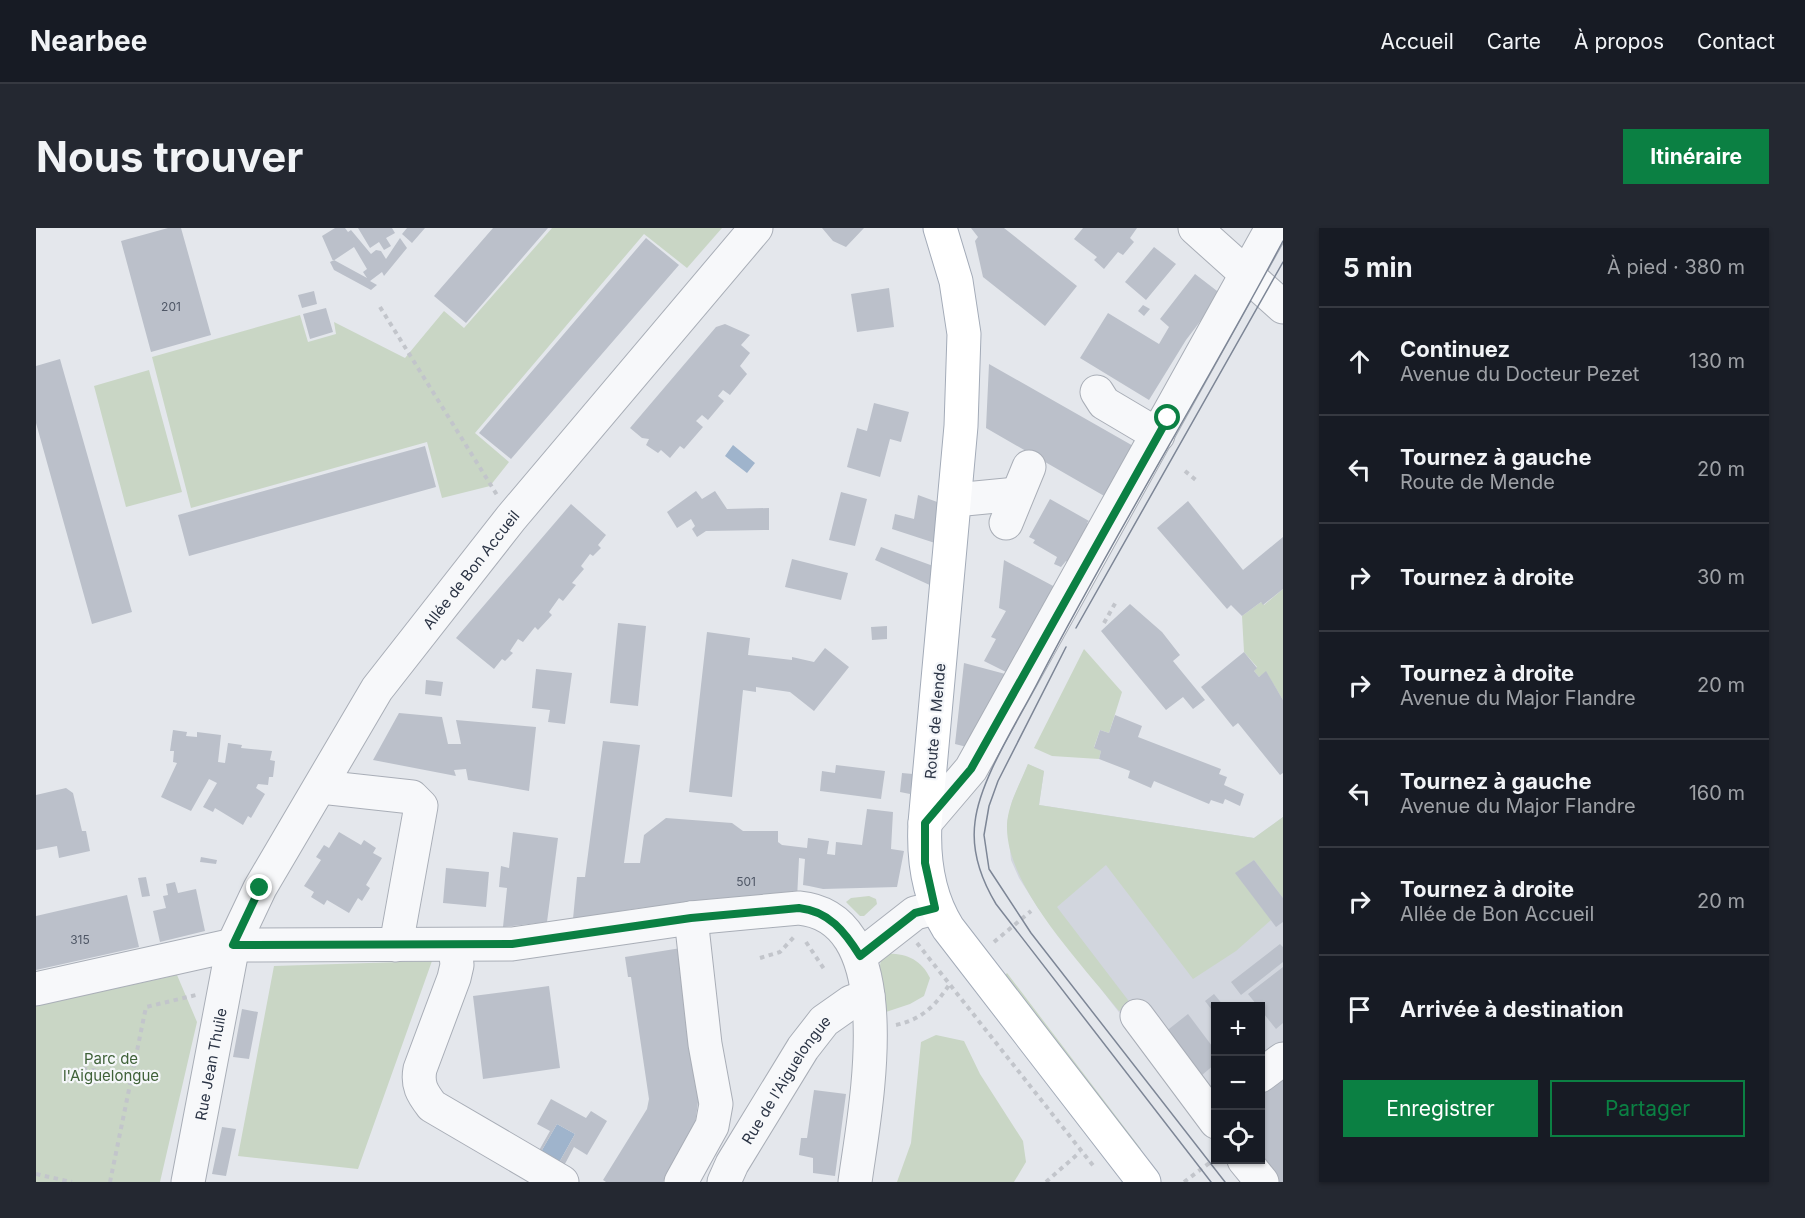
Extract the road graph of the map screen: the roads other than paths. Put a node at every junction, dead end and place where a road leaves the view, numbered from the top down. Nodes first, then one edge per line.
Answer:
1 (756, 228) edge
2 (940, 228) edge
3 (1195, 228) edge
4 (1272, 228) edge
5 (1246, 272) junction
6 (1283, 307) edge
7 (1105, 389) dead end
8 (1163, 426) junction
9 (1017, 495) dead end
10 (955, 500) junction
11 (321, 787) junction
12 (925, 823) junction
13 (935, 908) junction
14 (691, 918) junction
15 (233, 945) junction
16 (396, 945) junction
17 (455, 945) junction
18 (860, 956) junction
19 (36, 989) edge
20 (868, 996) junction
21 (1137, 1016) dead end
22 (1283, 1059) edge
23 (1265, 1072) edge
24 (1211, 1112) edge
25 (1248, 1164) edge
26 (188, 1182) edge
27 (562, 1182) edge
28 (681, 1182) edge
29 (724, 1182) edge
30 (855, 1182) edge
31 (1144, 1182) edge
32 (1262, 1182) edge

1 - 11 street, Allée de Bon Accueil
2 - 10 main road, Route de Mende
3 - 5 street
4 - 5 street
5 - 6 street
5 - 8 street
7 - 8 street
8 - 12 street
9 - 10 street
10 - 12 main road, Route de Mende
11 - 15 street, Allée de Bon Accueil
11 - 16 street
12 - 13 main road, Route de Mende
13 - 18 street
13 - 31 main road, Route de Mende
14 - 17 street
14 - 18 street
14 - 28 street
15 - 16 street
15 - 19 street
15 - 26 street, Rue Jean Thuile
16 - 17 street
17 - 27 street
18 - 20 street
20 - 29 street, Rue de l'Aiguelongue
20 - 30 street
21 - 24 street
22 - 23 street
25 - 32 street

